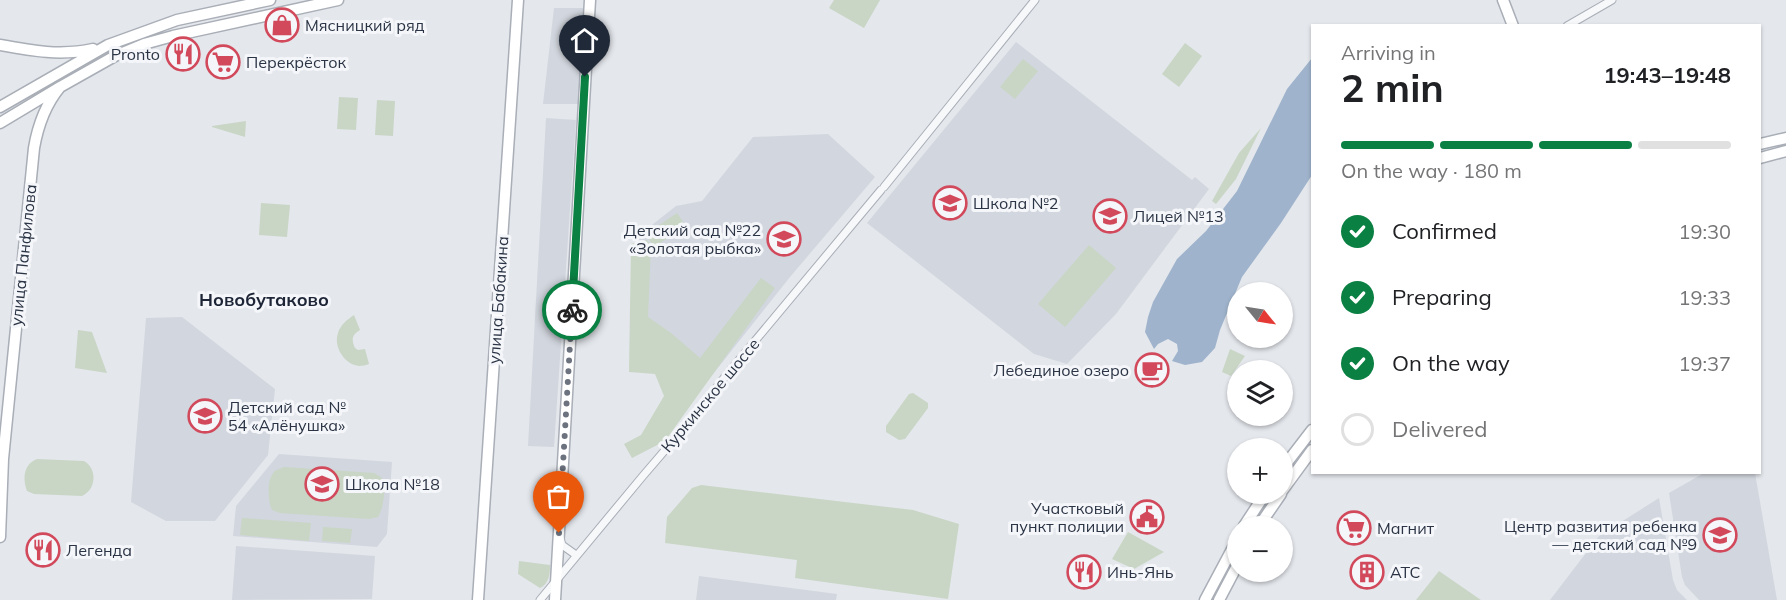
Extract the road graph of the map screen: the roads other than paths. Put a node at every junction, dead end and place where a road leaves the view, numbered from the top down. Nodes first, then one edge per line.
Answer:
1 (270, 0) edge
2 (338, 0) edge
3 (518, 0) edge
4 (590, 0) edge
5 (1035, 0) edge
6 (1503, 0) edge
7 (1612, 0) edge
8 (1512, 24) edge
9 (1570, 24) edge
10 (0, 45) edge
11 (108, 45) junction
12 (60, 87) junction
13 (0, 107) edge
14 (0, 123) edge
15 (1786, 138) edge
16 (1761, 144) edge
17 (1786, 152) edge
18 (1761, 158) edge
19 (1311, 431) edge
20 (1311, 451) edge
21 (1293, 455) edge
22 (1293, 477) edge
23 (559, 533) junction
24 (0, 537) edge
25 (576, 555) junction
26 (1227, 559) edge
27 (556, 580) junction
28 (1228, 582) edge
29 (478, 600) edge
30 (540, 600) edge
31 (555, 600) edge
32 (1205, 600) edge
33 (1219, 600) edge

1 - 11 street
2 - 12 street
3 - 29 street, улица Бабакина
4 - 23 street
5 - 25 street, Куркинское шоссе
6 - 8 street
7 - 9 street
10 - 11 street
11 - 13 street
12 - 14 street
12 - 24 street, улица Панфилова
15 - 16 street
17 - 18 street
19 - 21 street
20 - 22 street
23 - 25 street
23 - 27 street
25 - 27 street, Куркинское шоссе
26 - 32 street
27 - 30 street, Куркинское шоссе
27 - 31 street
28 - 33 street

